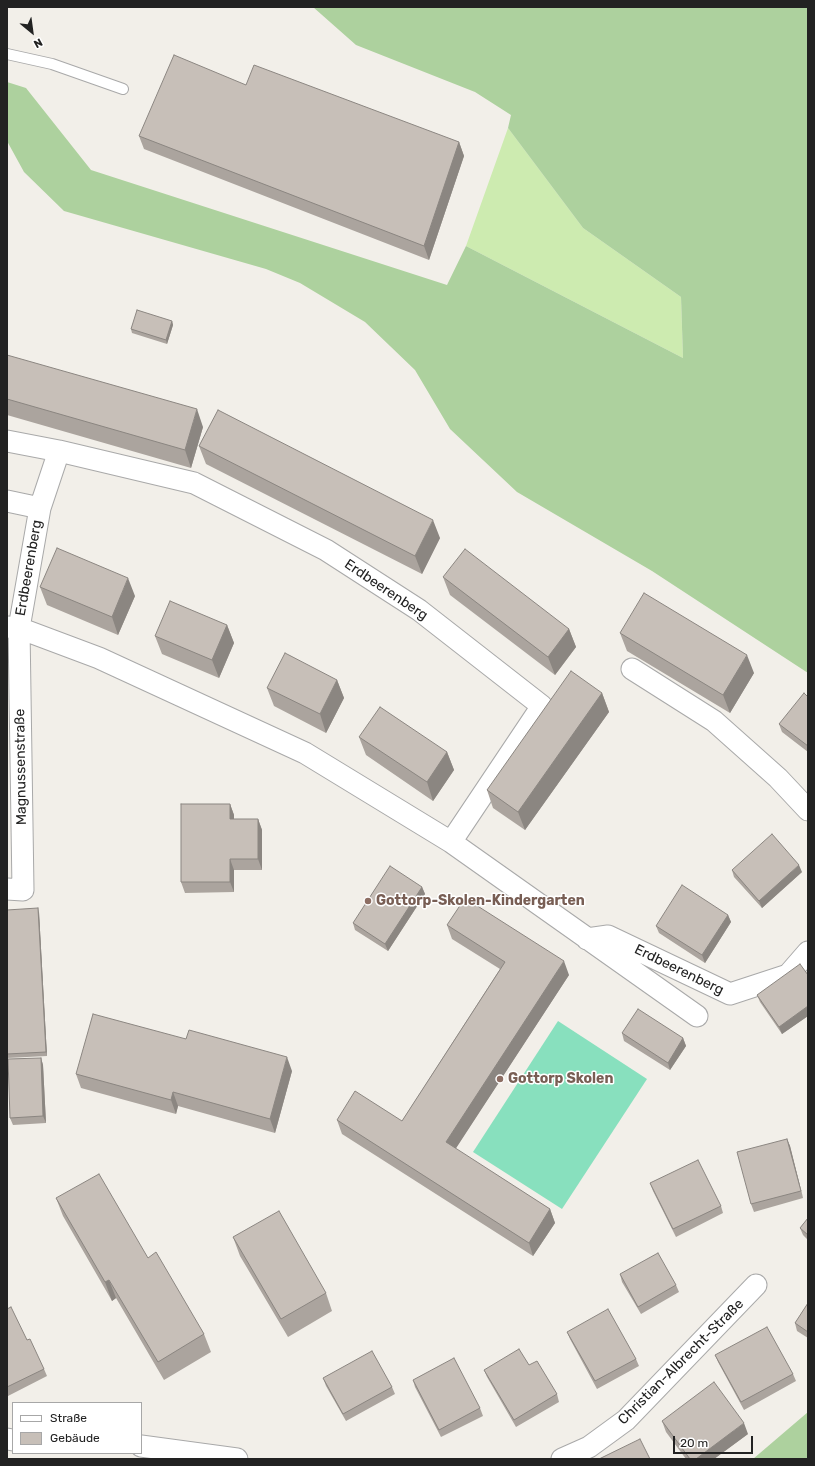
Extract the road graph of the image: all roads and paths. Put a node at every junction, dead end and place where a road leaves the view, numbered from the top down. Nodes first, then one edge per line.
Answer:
1 (7, 54) edge
2 (123, 89) dead end
3 (7, 441) edge
4 (59, 451) junction
5 (7, 501) edge
6 (40, 508) junction
7 (13, 628) edge
8 (632, 669) edge
9 (808, 810) edge
10 (451, 842) junction
11 (7, 889) edge
12 (587, 939) junction
13 (808, 952) edge
14 (697, 1016) dead end
15 (756, 1286) dead end
16 (142, 1446) edge
17 (237, 1459) edge
18 (562, 1459) edge

1 - 2 lane
3 - 4 street, Erdbeerenberg
4 - 6 street, Erdbeerenberg
4 - 10 street, Erdbeerenberg
5 - 6 street, Erdbeerenberg
6 - 7 street, Erdbeerenberg
7 - 10 street, Erdbeerenberg
7 - 11 street, Magnussenstraße
8 - 9 street
10 - 12 street, Erdbeerenberg
12 - 13 street, Erdbeerenberg
12 - 14 street, Erdbeerenberg
15 - 18 street, Christian-Albrecht-Straße
16 - 17 street

